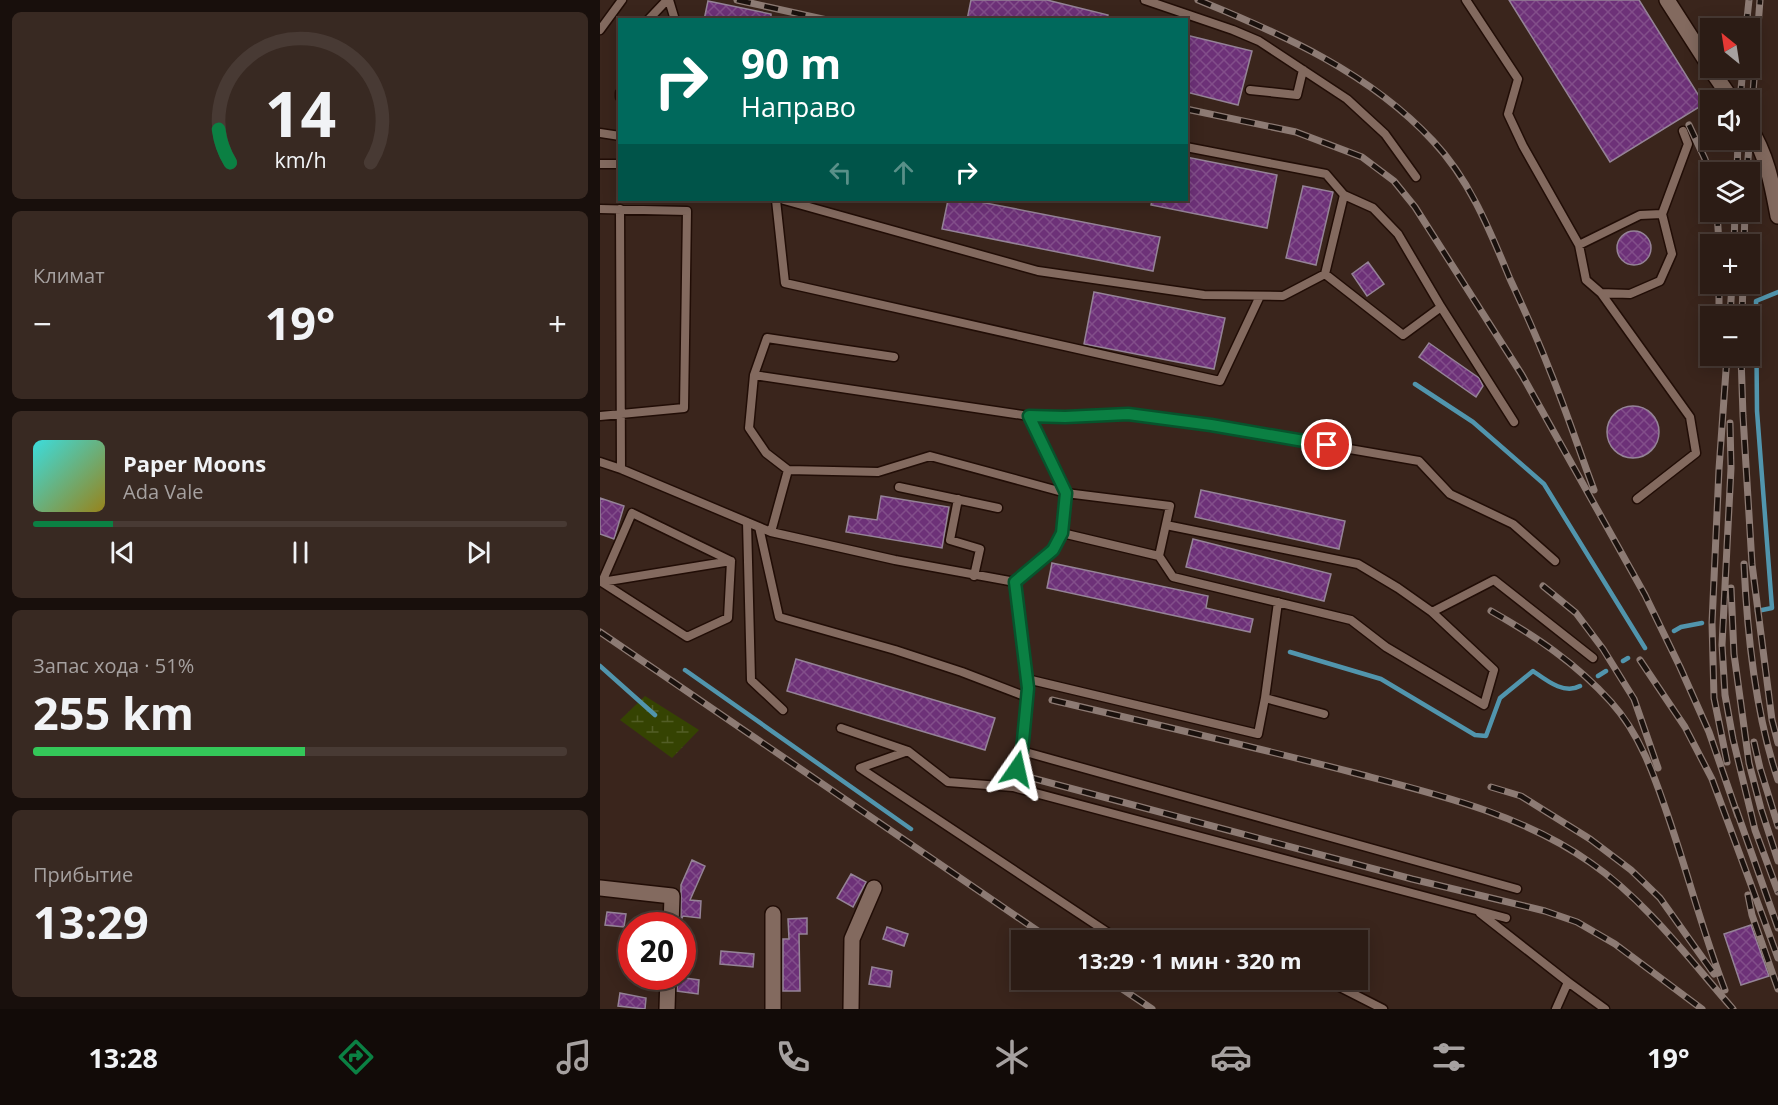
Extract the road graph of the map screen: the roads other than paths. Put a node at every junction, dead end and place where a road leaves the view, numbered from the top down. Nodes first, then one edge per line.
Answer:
1 (622, 0) edge
2 (668, 0) edge
3 (1145, 0) edge
4 (1466, 0) edge
5 (1667, 0) edge
6 (650, 18) edge
7 (674, 18) edge
8 (600, 30) edge
9 (1700, 51) edge
10 (1303, 70) junction
11 (1250, 90) dead end
12 (1683, 131) dead end
13 (600, 133) edge
14 (618, 136) edge
15 (1760, 143) edge
16 (1188, 147) edge
17 (600, 164) edge
18 (618, 164) edge
19 (1416, 177) dead end
20 (1344, 195) junction
21 (776, 201) edge
22 (788, 201) edge
23 (600, 208) edge
24 (620, 209) junction
25 (1662, 214) junction
26 (1778, 216) edge
27 (1579, 245) junction
28 (1325, 274) junction
29 (1601, 293) junction
30 (1260, 296) junction
31 (1441, 307) junction
32 (894, 357) dead end
33 (754, 375) junction
34 (621, 414) junction
35 (600, 416) edge
36 (1029, 416) junction
37 (1514, 422) dead end
38 (600, 462) edge
39 (621, 469) junction
40 (788, 470) junction
41 (899, 486) dead end
42 (1066, 493) junction
43 (1637, 498) dead end
44 (958, 499) junction
45 (998, 508) dead end
46 (747, 522) junction
47 (1166, 525) junction
48 (759, 527) junction
49 (771, 532) junction
50 (1062, 533) junction
51 (1159, 556) junction
52 (731, 561) junction
53 (1555, 561) dead end
54 (974, 576) junction
55 (601, 581) edge
56 (1015, 582) junction
57 (1278, 602) junction
58 (1432, 612) junction
59 (1593, 658) dead end
60 (1027, 679) junction
61 (1027, 697) junction
62 (1265, 698) junction
63 (783, 710) dead end
64 (1324, 714) dead end
65 (841, 728) dead end
66 (908, 751) junction
67 (1022, 751) junction
68 (1013, 787) junction
69 (600, 888) edge
70 (874, 888) dead end
71 (1517, 889) dead end
72 (1477, 910) junction
73 (671, 912) edge
74 (773, 914) dead end
75 (1506, 918) dead end
76 (1104, 930) edge
77 (1568, 982) junction
78 (668, 990) edge
79 (1346, 990) edge
80 (667, 1009) edge
81 (773, 1009) edge
82 (851, 1009) edge
83 (1383, 1009) edge
84 (1556, 1009) edge
85 (1605, 1009) edge

1 - 8 lane
2 - 6 lane
2 - 7 lane
3 - 10 lane
4 - 27 lane
5 - 9 street
10 - 11 lane
10 - 19 lane
12 - 25 lane
13 - 14 lane
15 - 26 street
16 - 20 lane
17 - 18 lane
20 - 28 lane
20 - 31 lane
21 - 30 lane
22 - 30 lane
23 - 24 lane
24 - 34 lane
24 - 34 lane
25 - 27 lane
25 - 29 lane
27 - 29 lane
28 - 30 lane
28 - 31 lane
29 - 43 lane
31 - 37 lane
32 - 33 lane
33 - 36 lane
33 - 40 lane
34 - 35 lane
34 - 39 lane
36 - 42 lane
36 - 53 lane
38 - 39 lane
39 - 46 lane
40 - 42 lane
40 - 49 lane
41 - 44 lane
42 - 47 lane
42 - 50 lane
44 - 45 lane
44 - 54 lane
46 - 48 lane
46 - 63 lane
47 - 51 lane
47 - 58 lane
48 - 49 lane
48 - 61 lane
49 - 54 lane
50 - 51 lane
50 - 56 lane
51 - 57 lane
52 - 55 lane
52 - 55 lane
52 - 55 lane
54 - 56 lane
56 - 60 lane
57 - 58 lane
57 - 62 lane
58 - 59 lane
60 - 61 lane
60 - 62 lane
61 - 67 lane
62 - 64 lane
65 - 66 lane
66 - 68 lane
66 - 76 lane
67 - 68 lane
67 - 71 lane
68 - 72 lane
69 - 73 street
70 - 82 street
72 - 75 lane
72 - 77 lane
74 - 81 street
77 - 84 lane
77 - 85 lane
78 - 80 street
79 - 83 lane

